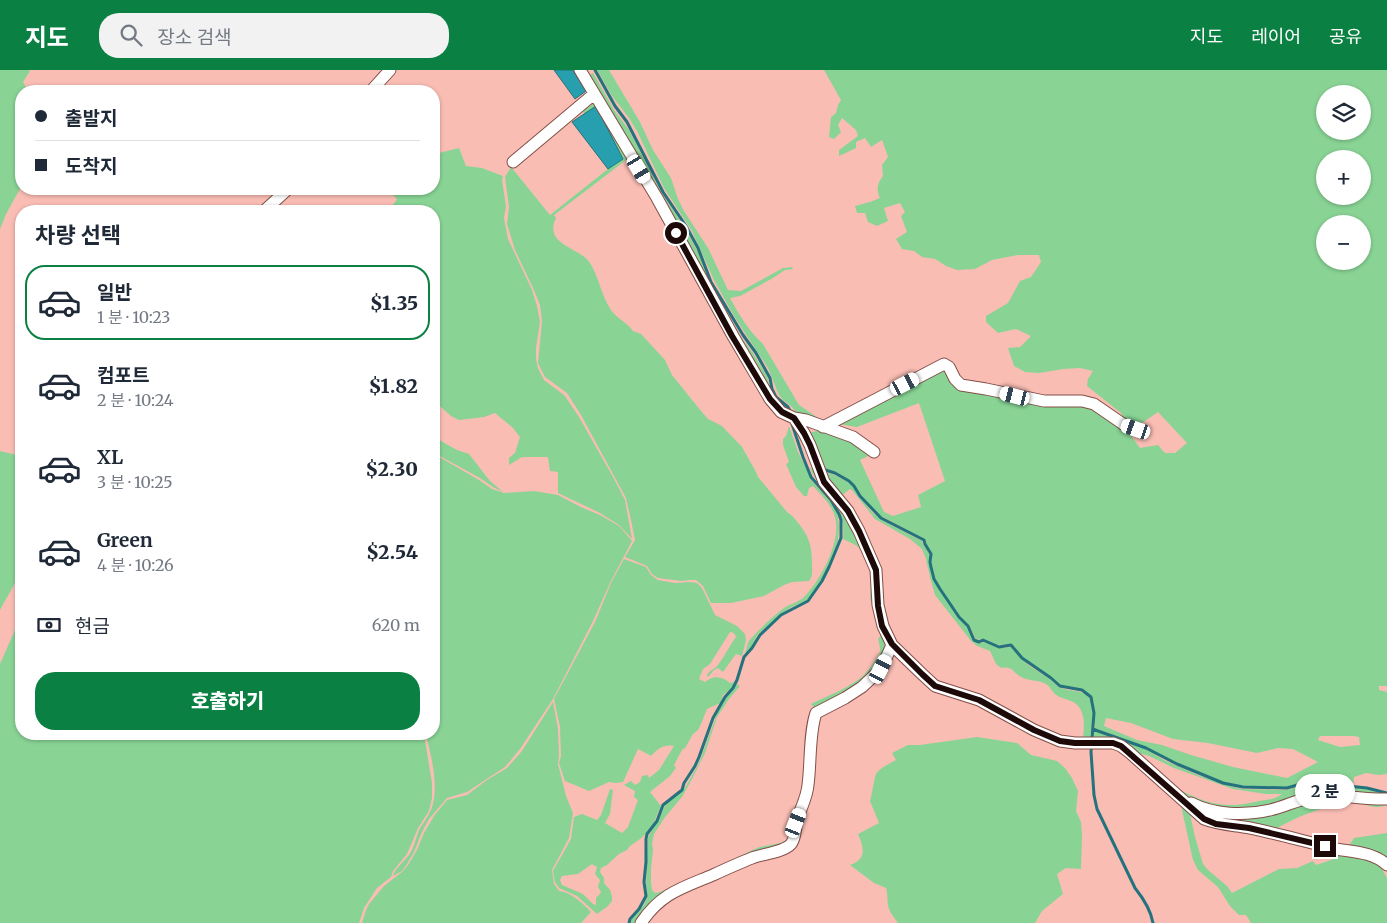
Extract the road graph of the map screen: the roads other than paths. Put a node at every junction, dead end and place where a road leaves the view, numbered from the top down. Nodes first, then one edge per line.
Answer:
1 (390, 70) edge
2 (580, 70) edge
3 (377, 85) edge
4 (594, 94) junction
5 (513, 162) dead end
6 (281, 195) edge
7 (271, 205) edge
8 (794, 418) junction
9 (823, 427) junction
10 (1136, 429) dead end
11 (874, 452) dead end
12 (892, 644) junction
13 (1177, 796) junction
14 (1387, 799) edge
15 (1387, 865) edge
16 (642, 923) edge

1 - 3 street
2 - 4 street
4 - 5 street
4 - 8 street
6 - 7 street
8 - 9 street
8 - 12 street
9 - 10 street
9 - 11 street
12 - 13 street
12 - 16 street
13 - 14 street
13 - 15 street

